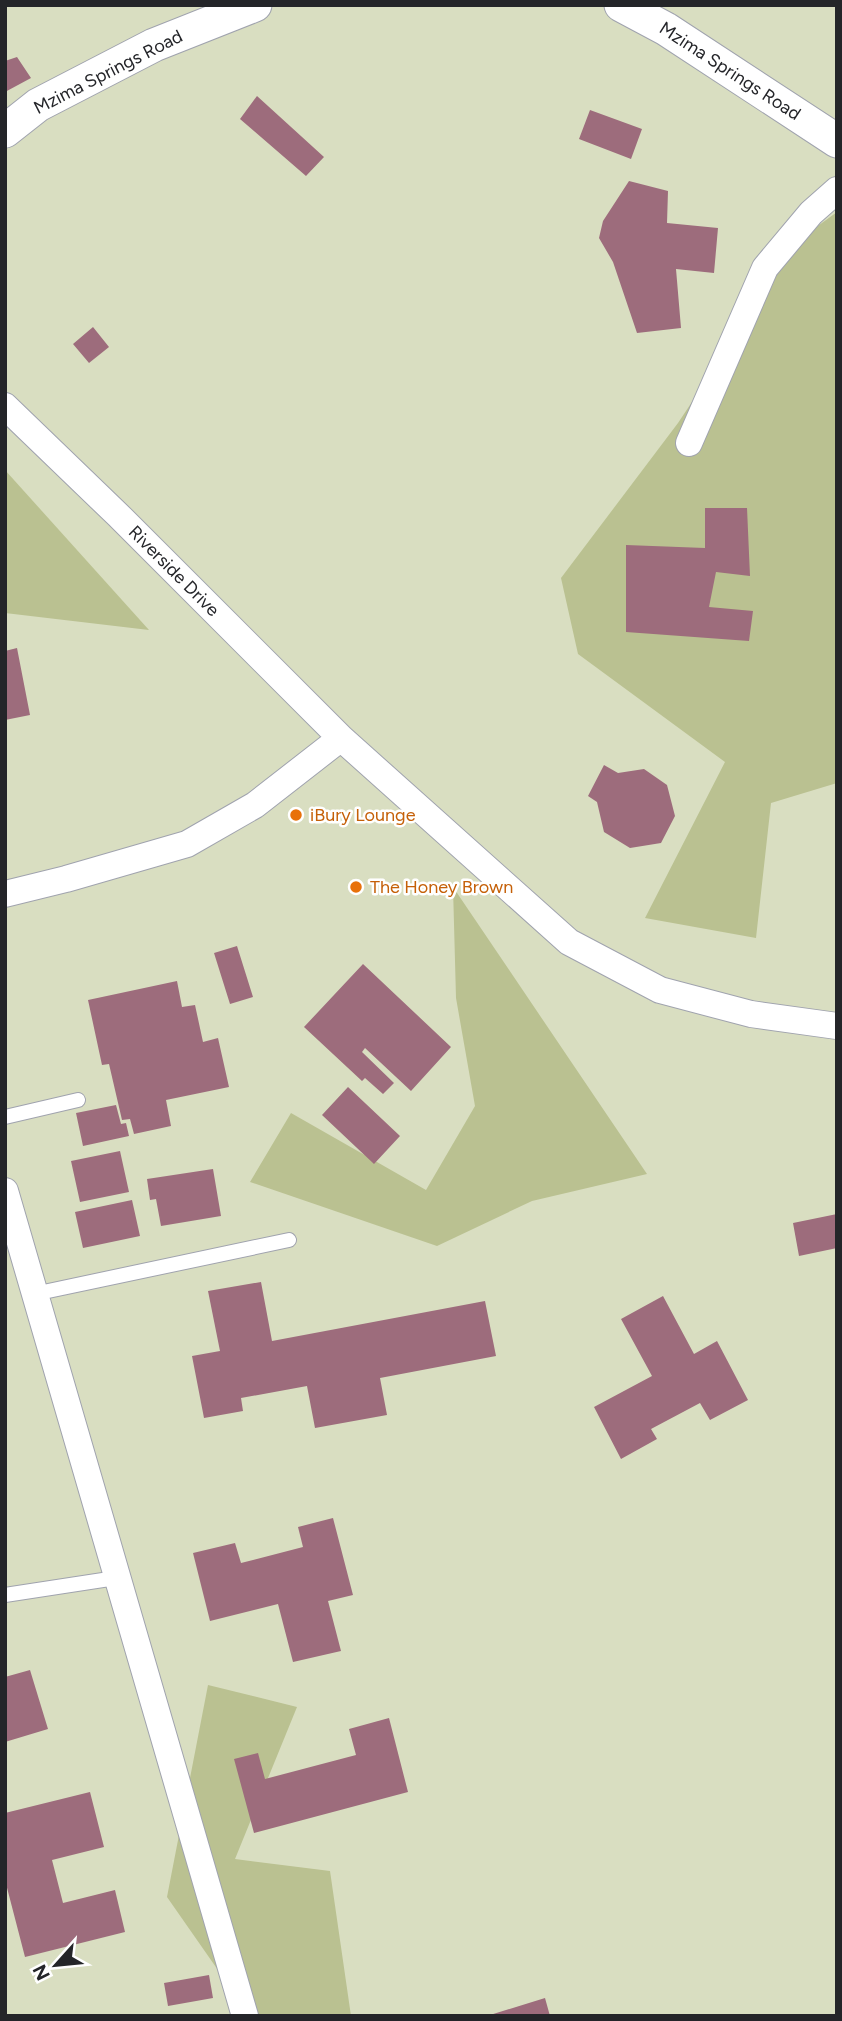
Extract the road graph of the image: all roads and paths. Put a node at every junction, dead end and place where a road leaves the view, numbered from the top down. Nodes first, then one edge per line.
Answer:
1 (255, 5) edge
2 (621, 5) edge
3 (5, 131) edge
4 (837, 141) edge
5 (837, 190) edge
6 (5, 406) edge
7 (689, 443) dead end
8 (341, 738) junction
9 (5, 894) edge
10 (837, 1026) edge
11 (78, 1100) dead end
12 (5, 1117) edge
13 (5, 1191) edge
14 (289, 1240) dead end
15 (34, 1294) junction
16 (116, 1578) junction
17 (5, 1595) edge
18 (245, 2016) edge

1 - 3 street, Mzima Springs Road
2 - 4 street, Mzima Springs Road
5 - 7 street
6 - 8 street, Riverside Drive
8 - 9 street
8 - 10 street, Riverside Drive
11 - 12 lane
13 - 15 street
14 - 15 lane
15 - 16 street
16 - 17 lane
16 - 18 street

